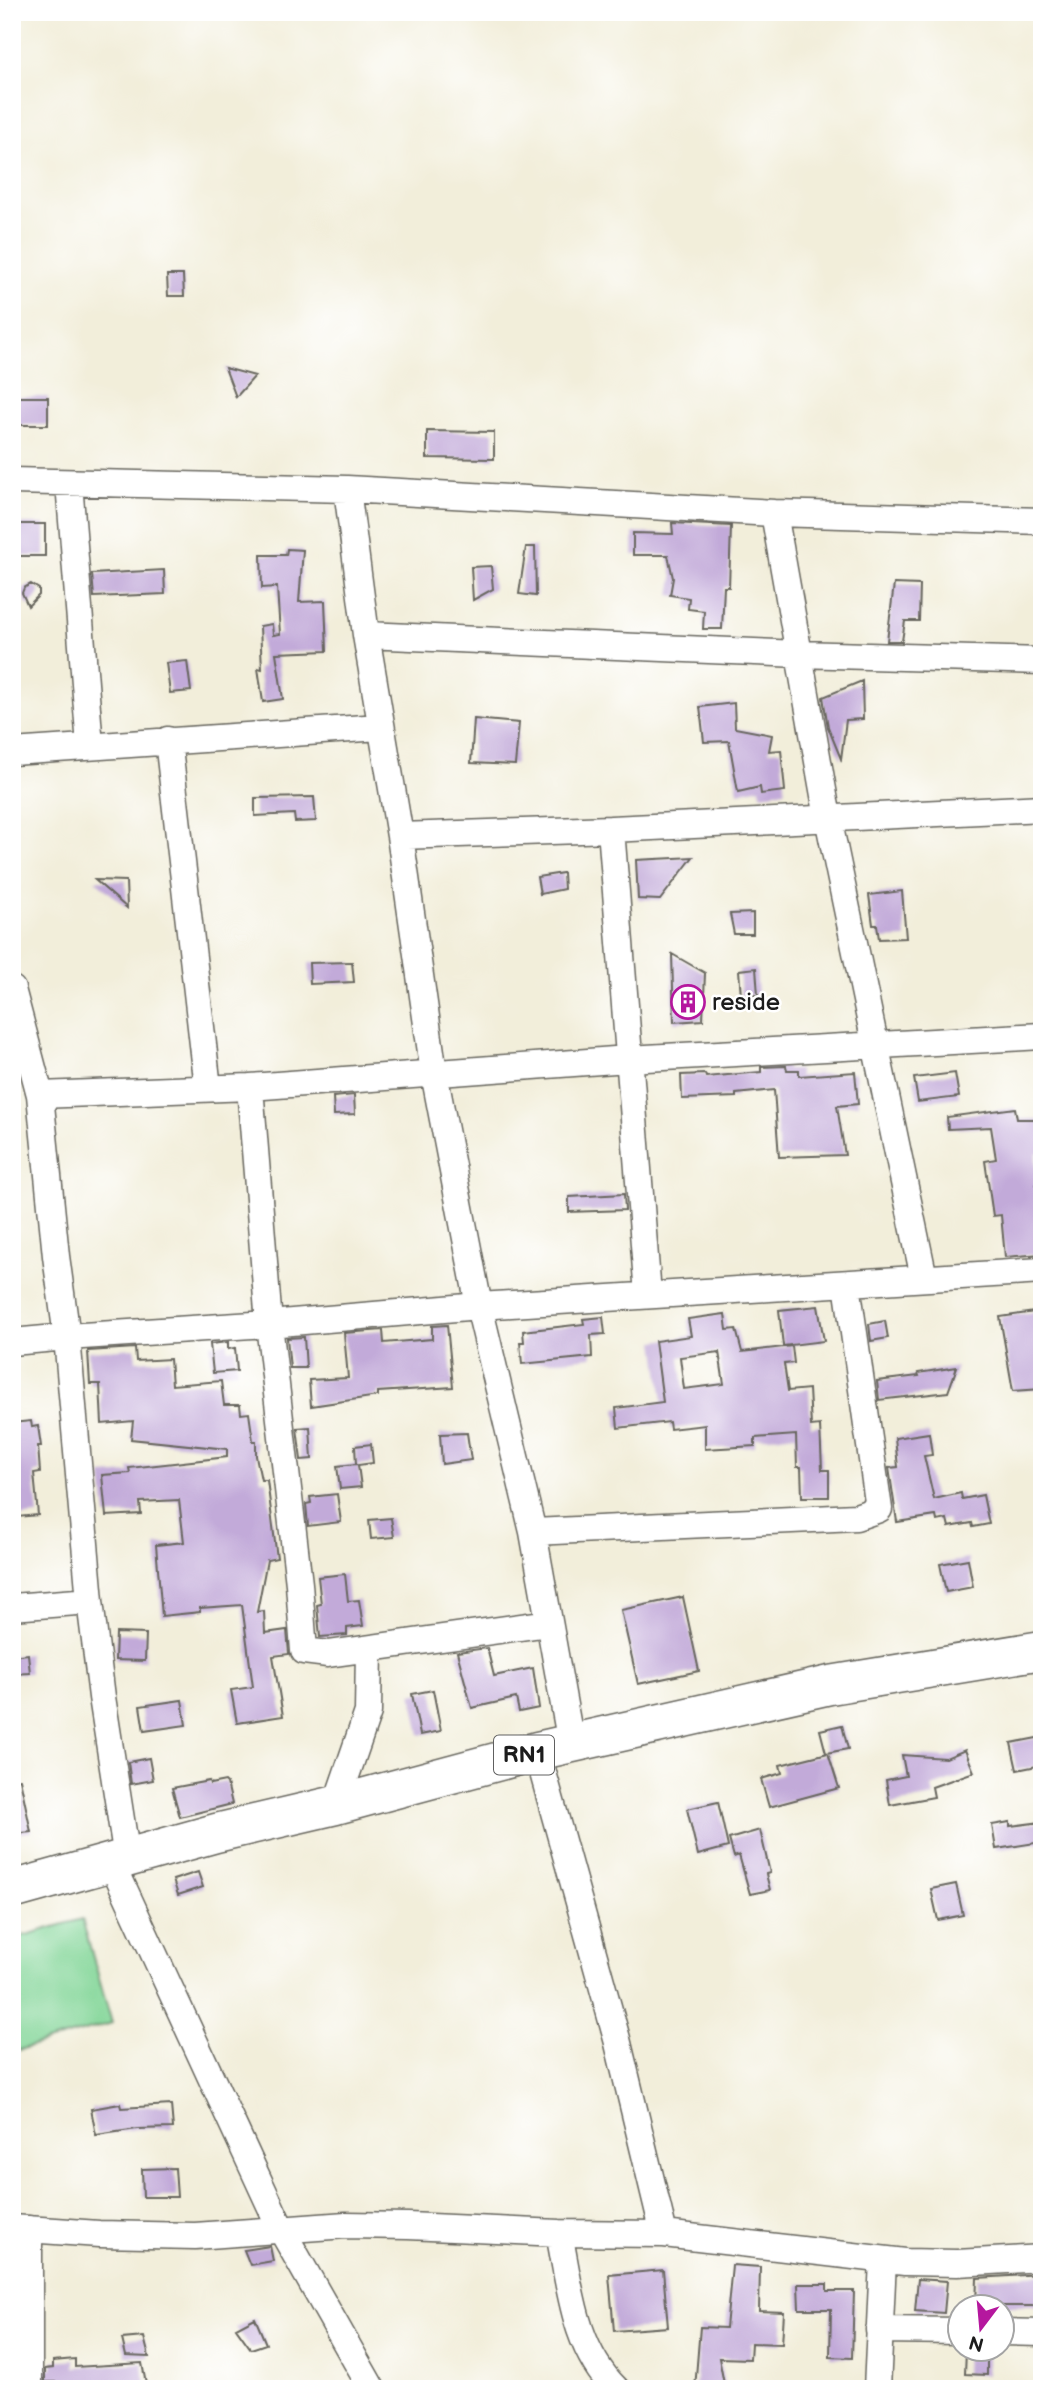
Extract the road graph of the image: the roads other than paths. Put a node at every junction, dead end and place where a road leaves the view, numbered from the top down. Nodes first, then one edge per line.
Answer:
1 (12, 481) edge
2 (69, 483) junction
3 (347, 489) junction
4 (774, 513) junction
5 (1042, 521) edge
6 (366, 635) junction
7 (798, 654) junction
8 (1042, 661) edge
9 (380, 727) junction
10 (168, 740) junction
11 (90, 746) junction
12 (12, 752) edge
13 (1042, 808) edge
14 (828, 818) junction
15 (611, 829) junction
16 (400, 836) junction
17 (12, 989) edge
18 (1042, 1036) edge
19 (876, 1044) junction
20 (628, 1059) junction
21 (434, 1073) junction
22 (250, 1087) junction
23 (208, 1088) junction
24 (40, 1095) junction
25 (1042, 1270) edge
26 (924, 1278) junction
27 (847, 1284) junction
28 (648, 1295) junction
29 (479, 1306) junction
30 (269, 1324) junction
31 (67, 1337) junction
32 (12, 1342) edge
33 (533, 1532) junction
34 (90, 1601) junction
35 (12, 1607) edge
36 (549, 1623) junction
37 (369, 1649) junction
38 (1042, 1650) edge
39 (554, 1748) junction
40 (336, 1805) junction
41 (119, 1861) junction
42 (12, 1891) edge
43 (21, 2228) edge
44 (281, 2229) junction
45 (559, 2233) junction
46 (664, 2234) junction
47 (1042, 2258) edge
48 (883, 2260) junction
49 (879, 2330) junction
50 (946, 2331) edge
51 (1016, 2332) edge
52 (1042, 2333) edge
53 (29, 2389) edge
54 (372, 2389) edge
55 (615, 2389) edge
56 (877, 2389) edge

1 - 2 street
2 - 3 street
2 - 11 street
3 - 4 street
3 - 6 street
4 - 5 street
4 - 7 street
6 - 7 street
6 - 9 street
7 - 8 street
7 - 14 street
9 - 10 street
9 - 16 street
10 - 11 street
10 - 23 street
11 - 12 street
13 - 14 street
14 - 15 street
14 - 19 street
15 - 16 street
15 - 20 street
16 - 21 street
17 - 24 street
18 - 19 street
19 - 20 street
19 - 26 street
20 - 21 street
20 - 28 street
21 - 22 street
21 - 29 street
22 - 23 street
22 - 30 street
23 - 24 street
24 - 31 street
25 - 26 street
26 - 27 street
27 - 28 street
27 - 33 street
28 - 29 street
29 - 30 street
29 - 33 street
30 - 31 street
30 - 37 street
31 - 32 street
31 - 34 street
33 - 36 street
34 - 35 street
34 - 41 street
36 - 37 street
36 - 39 street
37 - 40 street
38 - 39 highway, RN1
39 - 40 highway, RN1
39 - 46 street
40 - 41 highway, RN1
41 - 42 highway, RN1
41 - 44 street
43 - 44 street
43 - 53 street
44 - 45 street
44 - 54 street
45 - 46 street
45 - 55 street
46 - 48 street
47 - 48 street
48 - 49 street
49 - 50 street
49 - 56 street
51 - 52 street

